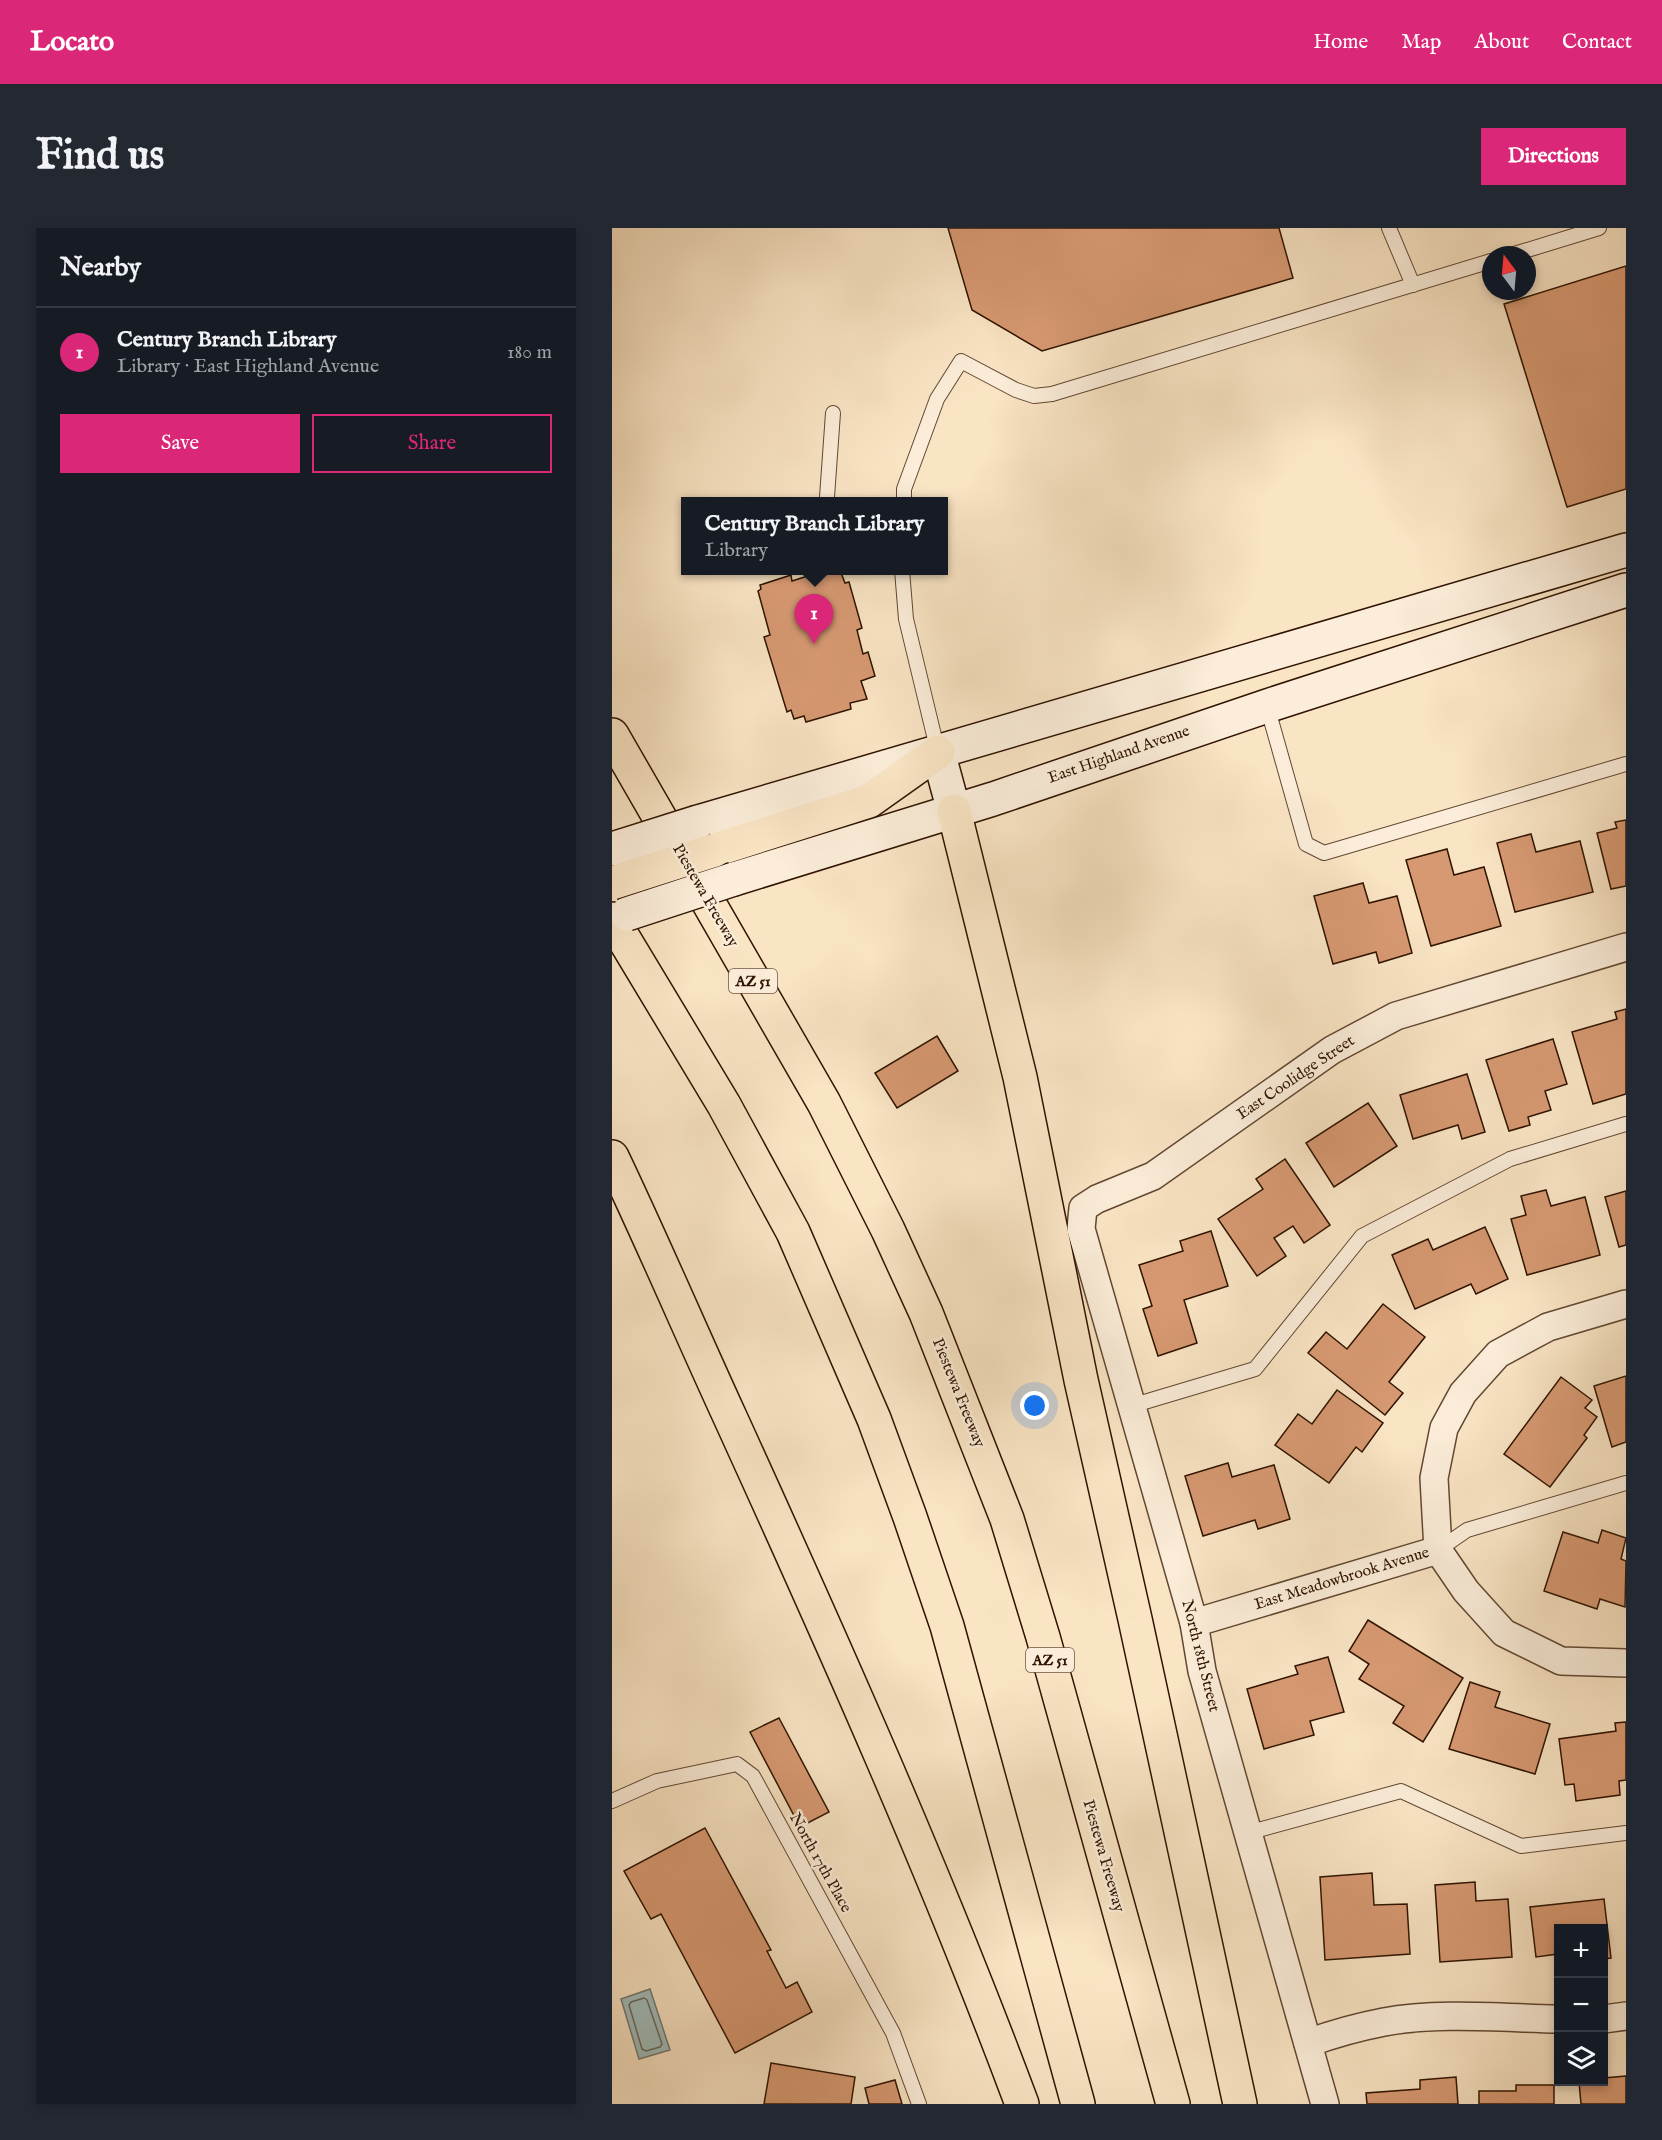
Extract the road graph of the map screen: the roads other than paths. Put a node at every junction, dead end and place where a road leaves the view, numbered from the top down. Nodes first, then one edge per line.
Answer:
1 (1389, 228) edge
2 (1599, 228) edge
3 (1536, 247) edge
4 (1482, 264) edge
5 (1413, 285) junction
6 (833, 413) dead end
7 (827, 497) dead end
8 (904, 497) edge
9 (1626, 550) edge
10 (902, 575) edge
11 (1626, 590) edge
12 (1267, 706) junction
13 (612, 735) edge
14 (938, 752) junction
15 (1626, 764) edge
16 (954, 811) junction
17 (612, 849) edge
18 (612, 883) edge
19 (612, 919) edge
20 (1626, 947) edge
21 (1626, 1124) edge
22 (612, 1157) edge
23 (1083, 1208) joint
24 (1626, 1304) edge
25 (1131, 1406) junction
26 (1626, 1484) edge
27 (1438, 1550) junction
28 (1194, 1623) junction
29 (1626, 1663) edge
30 (612, 1801) edge
31 (1247, 1833) junction
32 (1626, 1833) edge
33 (1626, 2016) edge
34 (1608, 2018) edge
35 (1554, 2019) edge
36 (1308, 2043) junction
37 (919, 2104) edge
38 (1022, 2104) edge
39 (1078, 2104) edge
40 (1173, 2104) edge
41 (1240, 2104) edge
42 (1325, 2104) edge

1 - 5 lane
2 - 3 lane
4 - 5 lane
5 - 8 lane
6 - 7 lane
9 - 14 main road
10 - 14 lane
11 - 12 main road, East Highland Avenue
12 - 15 lane
12 - 16 main road, East Highland Avenue
13 - 40 highway, Piestewa Freeway / AZ 51
14 - 16 main road
14 - 17 main road, bridge
14 - 18 highway, bridge
16 - 19 main road, East Highland Avenue, bridge
16 - 41 highway
19 - 39 highway
20 - 23 street, East Coolidge Street
21 - 25 lane
22 - 38 highway
23 - 25 street, North 18th Street
24 - 27 street
25 - 28 street, North 18th Street
26 - 27 lane
27 - 28 street, East Meadowbrook Avenue
27 - 29 street, East Meadowbrook Avenue
28 - 31 street, North 18th Street
30 - 37 lane, North 17th Place
31 - 32 lane
31 - 36 street, North 18th Street
33 - 34 street
35 - 36 street
36 - 42 street, North 18th Street

